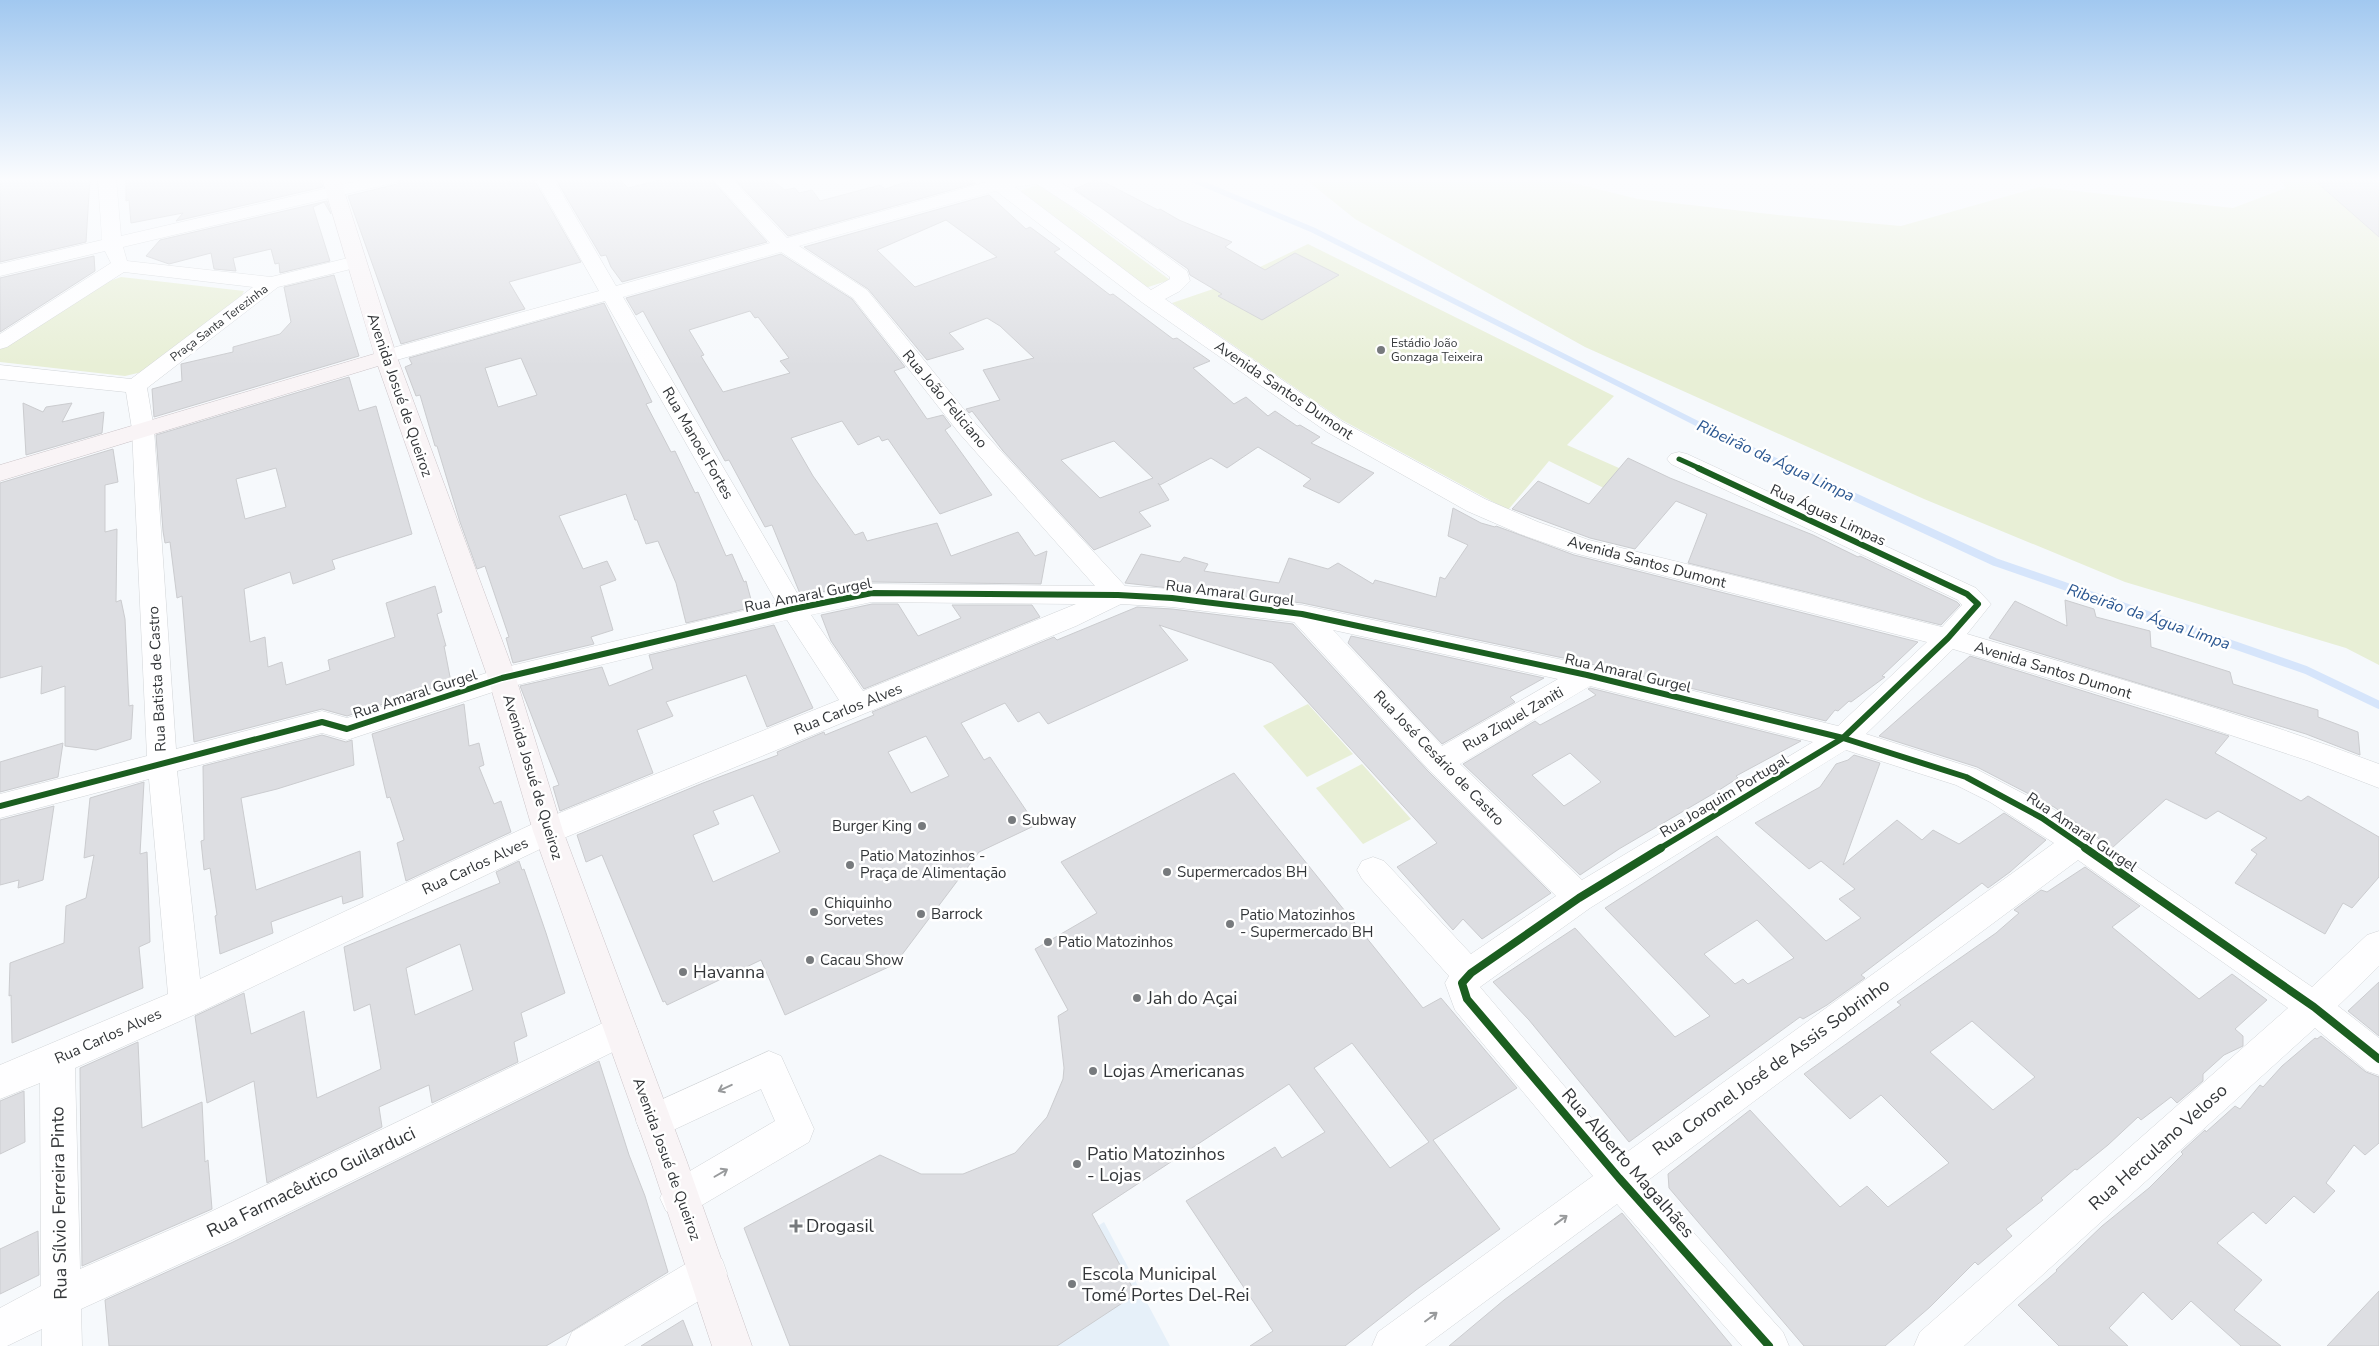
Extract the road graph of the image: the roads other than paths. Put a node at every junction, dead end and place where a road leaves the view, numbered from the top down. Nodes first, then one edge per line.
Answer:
1 (120, 241) edge
2 (350, 241) edge
3 (581, 241) edge
4 (779, 241) edge
5 (793, 241) edge
6 (1076, 241) edge
7 (1133, 241) edge
8 (112, 243) junction
9 (782, 244) junction
10 (356, 262) junction
11 (120, 266) junction
12 (0, 270) edge
13 (271, 283) junction
14 (612, 292) junction
15 (1150, 299) junction
16 (0, 343) edge
17 (386, 358) junction
18 (0, 372) edge
19 (136, 386) junction
20 (142, 429) junction
21 (1679, 459) dead end
22 (0, 473) edge
23 (1118, 594) junction
24 (1967, 594) joint
25 (793, 608) junction
26 (1302, 614) junction
27 (1948, 638) junction
28 (1587, 675) junction
29 (502, 678) junction
30 (858, 705) junction
31 (1843, 738) junction
32 (1439, 762) junction
33 (162, 764) junction
34 (2379, 776) edge
35 (0, 806) edge
36 (548, 832) junction
37 (2078, 843) junction
38 (1374, 870) dead end
39 (1579, 898) junction
40 (2379, 945) edge
41 (1468, 987) junction
42 (186, 1002) junction
43 (2314, 1007) junction
44 (621, 1031) junction
45 (57, 1059) junction
46 (2379, 1059) edge
47 (0, 1082) edge
48 (654, 1121) junction
49 (1619, 1178) junction
50 (679, 1198) junction
51 (708, 1273) junction
52 (60, 1298) junction
53 (0, 1329) edge
54 (62, 1346) edge
55 (586, 1346) edge
56 (732, 1346) edge
57 (1392, 1346) edge
58 (1769, 1346) edge
59 (1934, 1346) edge

1 - 8 street
2 - 10 main road, Avenida Josué de Queiroz
3 - 14 street, Rua Manoel Fortes
4 - 9 street, Rua João Feliciano
5 - 9 street
6 - 15 street, Avenida Santos Dumont
7 - 15 street
8 - 11 street
8 - 12 street
9 - 14 street
9 - 23 street, Rua João Feliciano
10 - 13 street
10 - 17 main road, Avenida Josué de Queiroz
11 - 13 street, Praça Santa Terezinha
11 - 16 street
13 - 19 street, Praça Santa Terezinha
14 - 17 street
14 - 25 street, Rua Manoel Fortes
15 - 27 street, Avenida Santos Dumont
17 - 20 main road
17 - 29 main road, Avenida Josué de Queiroz
18 - 19 street
19 - 20 street, Rua Batista de Castro
20 - 22 main road
20 - 33 street, Rua Batista de Castro
21 - 24 street, Rua Águas Limpas
23 - 25 street, Rua Amaral Gurgel
23 - 26 street, Rua Amaral Gurgel
23 - 30 street, Rua Carlos Alves
24 - 27 street, Rua Joaquim Portugal
25 - 29 street, Rua Amaral Gurgel
25 - 30 street, Rua Manoel Fortes
26 - 28 street, Rua Amaral Gurgel
26 - 32 street, Rua José Cesário de Castro
27 - 31 street, Rua Joaquim Portugal
27 - 34 street, Avenida Santos Dumont
28 - 31 street, Rua Amaral Gurgel
28 - 32 street, Rua Ziquel Zaniti
29 - 33 street, Rua Amaral Gurgel
29 - 36 main road, Avenida Josué de Queiroz
30 - 36 street, Rua Carlos Alves
31 - 37 street, Rua Amaral Gurgel
31 - 39 street, Rua Joaquim Portugal
32 - 39 street, Rua José Cesário de Castro
33 - 35 street, Rua Amaral Gurgel
33 - 42 street, Rua Batista de Castro
36 - 42 street, Rua Carlos Alves
36 - 44 main road, Avenida Josué de Queiroz
37 - 43 street, Rua Amaral Gurgel
37 - 49 street, Rua Coronel José de Assis Sobrinho
38 - 41 street, Rua Alberto Magalhães
39 - 41 street, Rua Joaquim Portugal
40 - 43 street, Rua Herculano Veloso
41 - 49 street, Rua Alberto Magalhães
42 - 45 street, Rua Carlos Alves
43 - 46 street, Rua Amaral Gurgel
43 - 59 street, Rua Herculano Veloso
44 - 48 main road, Avenida Josué de Queiroz
44 - 52 street, Rua Farmacêutico Guilarduci
45 - 47 street, Rua Carlos Alves
45 - 52 street, Rua Sílvio Ferreira Pinto
48 - 50 main road, Avenida Josué de Queiroz
50 -> 48 street
57 -> 49 street, Rua Coronel José de Assis Sobrinho
49 - 58 street, Rua Alberto Magalhães
50 - 51 main road, Avenida Josué de Queiroz
51 - 55 street
51 - 56 main road, Avenida Josué de Queiroz
52 - 53 street, Rua Farmacêutico Guilarduci
52 - 54 street, Rua Sílvio Ferreira Pinto

